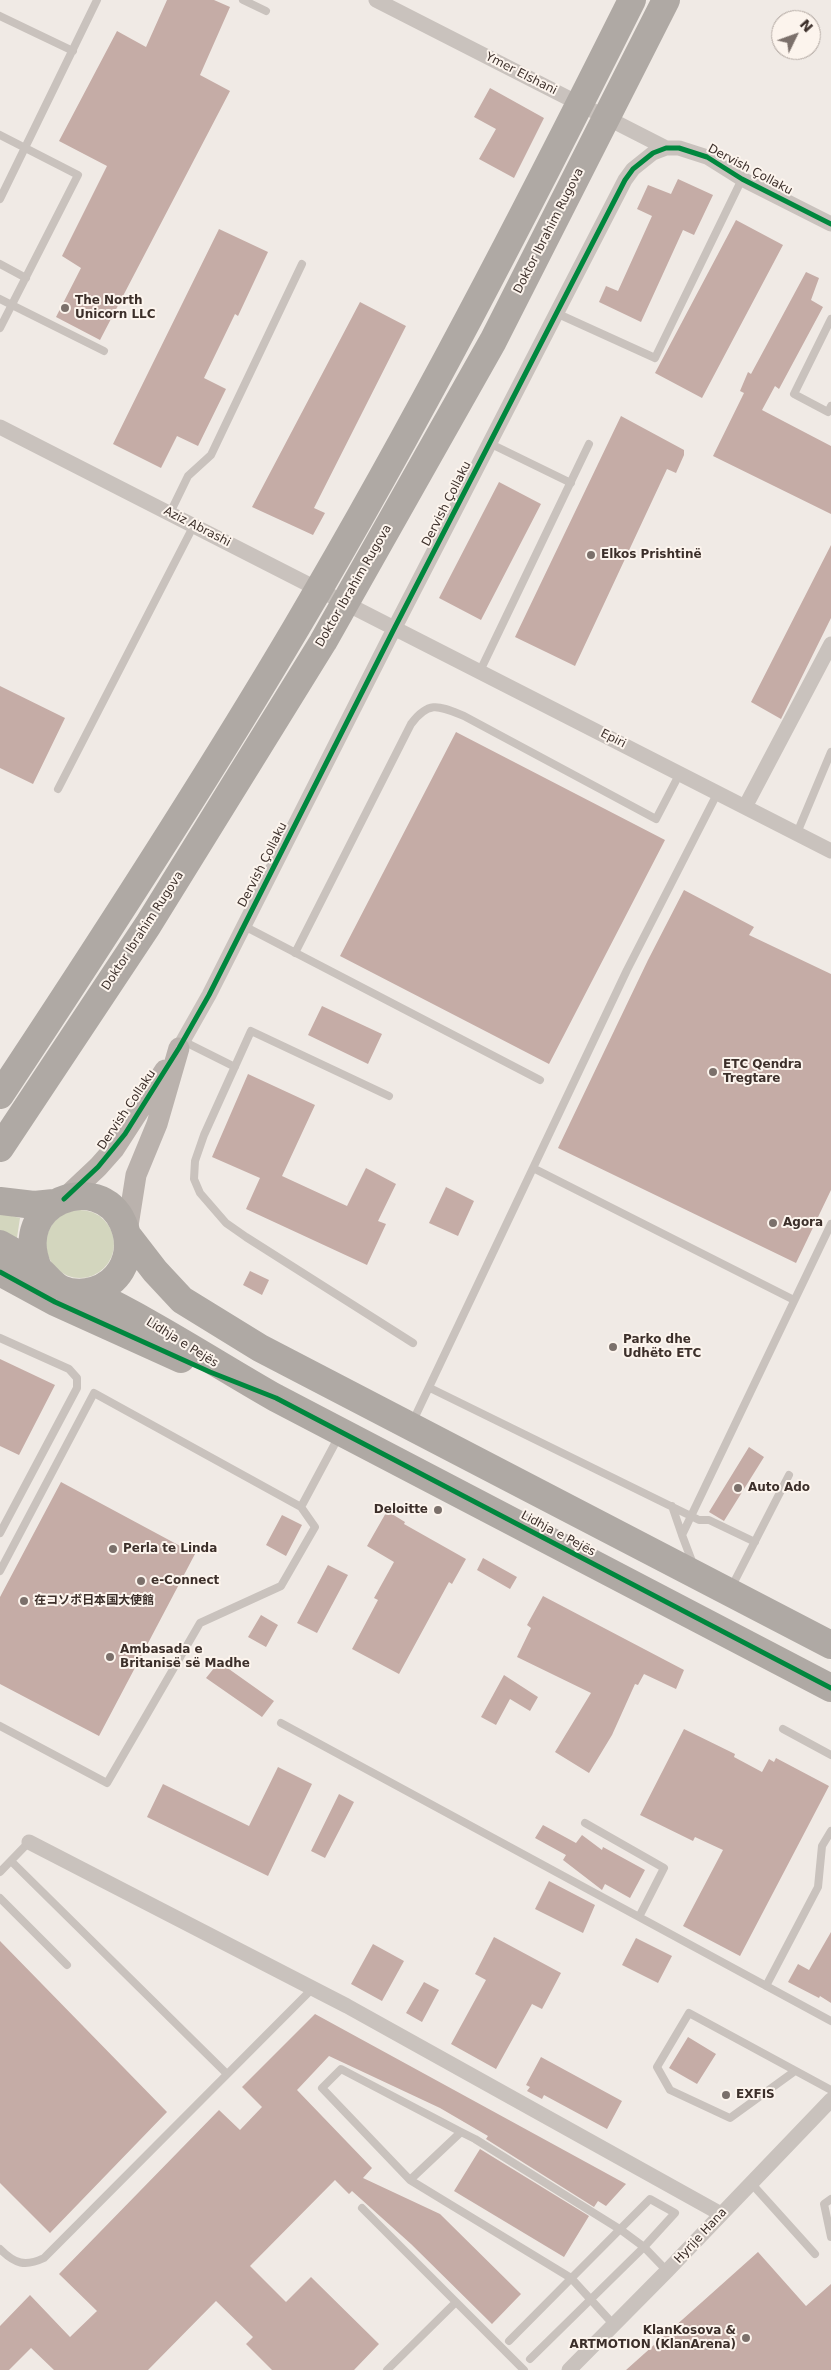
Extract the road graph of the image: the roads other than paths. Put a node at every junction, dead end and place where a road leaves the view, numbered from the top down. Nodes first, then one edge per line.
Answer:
1 (98, 0) edge
2 (243, 0) edge
3 (376, 0) edge
4 (632, 0) edge
5 (666, 0) edge
6 (266, 11) dead end
7 (0, 16) edge
8 (73, 51) junction
9 (0, 135) edge
10 (26, 148) junction
11 (666, 148) junction
12 (742, 178) junction
13 (0, 200) edge
14 (831, 224) edge
15 (0, 264) edge
16 (302, 264) dead end
17 (26, 278) junction
18 (0, 299) edge
19 (12, 305) junction
20 (556, 313) junction
21 (831, 319) edge
22 (0, 328) edge
23 (104, 351) dead end
24 (831, 406) edge
25 (0, 427) edge
26 (489, 442) junction
27 (589, 444) dead end
28 (571, 483) junction
29 (170, 513) junction
30 (194, 525) junction
31 (395, 627) junction
32 (831, 644) edge
33 (480, 671) junction
34 (831, 752) edge
35 (680, 773) junction
36 (58, 789) dead end
37 (718, 792) junction
38 (745, 807) junction
39 (796, 833) junction
40 (831, 851) edge
41 (244, 926) junction
42 (295, 953) junction
43 (181, 1045) junction
44 (235, 1066) junction
45 (540, 1080) dead end
46 (0, 1095) edge
47 (389, 1096) dead end
48 (0, 1148) edge
49 (533, 1168) junction
50 (0, 1201) edge
51 (59, 1201) junction
52 (831, 1224) edge
53 (127, 1234) junction
54 (0, 1244) edge
55 (39, 1270) junction
56 (0, 1272) edge
57 (90, 1292) junction
58 (794, 1300) junction
59 (0, 1338) edge
60 (413, 1343) dead end
61 (430, 1388) junction
62 (276, 1398) junction
63 (411, 1426) junction
64 (341, 1432) junction
65 (789, 1475) dead end
66 (672, 1506) junction
67 (301, 1507) junction
68 (692, 1516) junction
69 (0, 1533) edge
70 (682, 1535) junction
71 (755, 1542) junction
72 (0, 1572) edge
73 (698, 1576) junction
74 (729, 1592) junction
75 (829, 1643) edge
76 (831, 1688) edge
77 (281, 1723) dead end
78 (0, 1726) edge
79 (783, 1730) dead end
80 (831, 1755) edge
81 (584, 1823) dead end
82 (831, 1831) edge
83 (28, 1842) joint
84 (11, 1861) junction
85 (0, 1872) edge
86 (0, 1898) edge
87 (639, 1917) junction
88 (67, 1965) dead end
89 (766, 1986) junction
90 (313, 1988) junction
91 (831, 2021) edge
92 (794, 2071) junction
93 (227, 2074) junction
94 (831, 2090) edge
95 (831, 2100) edge
96 (461, 2132) junction
97 (410, 2180) junction
98 (751, 2183) junction
99 (831, 2199) edge
100 (362, 2208) dead end
101 (721, 2214) junction
102 (621, 2230) junction
103 (831, 2237) edge
104 (644, 2247) junction
105 (0, 2250) edge
106 (814, 2254) dead end
107 (667, 2272) junction
108 (571, 2278) junction
109 (590, 2299) junction
110 (456, 2302) junction
111 (614, 2325) junction
112 (509, 2340) dead end
113 (530, 2359) dead end
114 (387, 2370) edge
115 (524, 2370) edge
116 (569, 2370) edge

1 - 8 lane
2 - 6 lane
3 - 11 street, Ymer Elshani
4 - 46 highway, bridge
5 - 48 highway, Doktor Ibrahim Rugova, bridge
7 - 8 lane
8 - 10 lane
9 - 10 lane
10 - 13 lane
10 - 17 lane
11 - 12 street, Dervish Çollaku
11 - 20 street, Dervish Çollaku
12 - 14 street, Dervish Çollaku
12 - 20 lane
15 - 17 lane
16 - 29 lane
17 - 19 lane
18 - 19 lane
19 - 22 lane
19 - 23 lane
20 - 26 street, Dervish Çollaku
21 - 24 lane
25 - 29 street, Aziz Abrashi
26 - 28 lane
26 - 31 street, Dervish Çollaku
27 - 28 lane
28 - 33 lane
29 - 30 street, Aziz Abrashi
30 - 31 street, Aziz Abrashi
30 - 36 lane
31 - 33 street, Epiri
31 - 41 street, Dervish Çollaku
32 - 38 street
33 - 35 street, Epiri
34 - 39 lane
35 - 37 street, Epiri
35 - 42 lane
37 - 38 street, Epiri
37 - 49 lane
38 - 39 street, Epiri
39 - 40 street, Epiri
41 - 42 lane
41 - 43 street, Dervish Çollaku
42 - 45 lane
43 - 44 lane
43 - 51 street, Dervish Collaku
43 - 53 street, Dervish Collaku
44 - 47 lane
44 - 60 lane
49 - 58 lane
49 - 61 lane
50 - 51 highway
51 - 53 highway
51 - 55 highway
52 - 58 lane
53 - 57 highway
53 - 63 highway
54 - 55 highway, Lidhja e Pejës
55 - 57 highway, Lidhja e Pejës
56 - 62 highway
57 - 62 highway, Lidhja e Pejës
58 - 68 lane
59 - 69 lane
61 - 63 lane
61 - 66 lane
62 - 64 highway, Lidhja e Pejës
63 - 73 highway
64 - 67 lane
64 - 76 highway, Lidhja e Pejës
65 - 71 lane
66 - 68 lane
66 - 70 lane
67 - 72 lane
67 - 78 lane
68 - 70 lane
68 - 71 lane
70 - 73 lane
71 - 74 lane
73 - 74 highway
74 - 75 highway
77 - 87 lane
79 - 80 lane
81 - 87 lane
82 - 89 lane
83 - 84 lane
83 - 90 street
84 - 85 lane
84 - 93 lane
86 - 88 lane
87 - 89 lane
89 - 91 lane
90 - 93 lane
90 - 101 street
92 - 92 lane
92 - 94 lane
93 - 105 lane
95 - 98 street, Hyrije Hana
96 - 97 lane
96 - 97 lane
96 - 102 lane
97 - 108 lane
98 - 101 street, Hyrije Hana
98 - 106 lane
99 - 103 lane
100 - 110 lane
101 - 107 street, Hyrije Hana
102 - 104 lane
102 - 104 lane
102 - 108 lane
104 - 107 lane
104 - 109 lane
107 - 111 street, Hyrije Hana
108 - 109 lane
108 - 112 lane
109 - 111 lane
109 - 113 lane
110 - 114 lane
110 - 115 lane
111 - 116 street, Hyrije Hana

